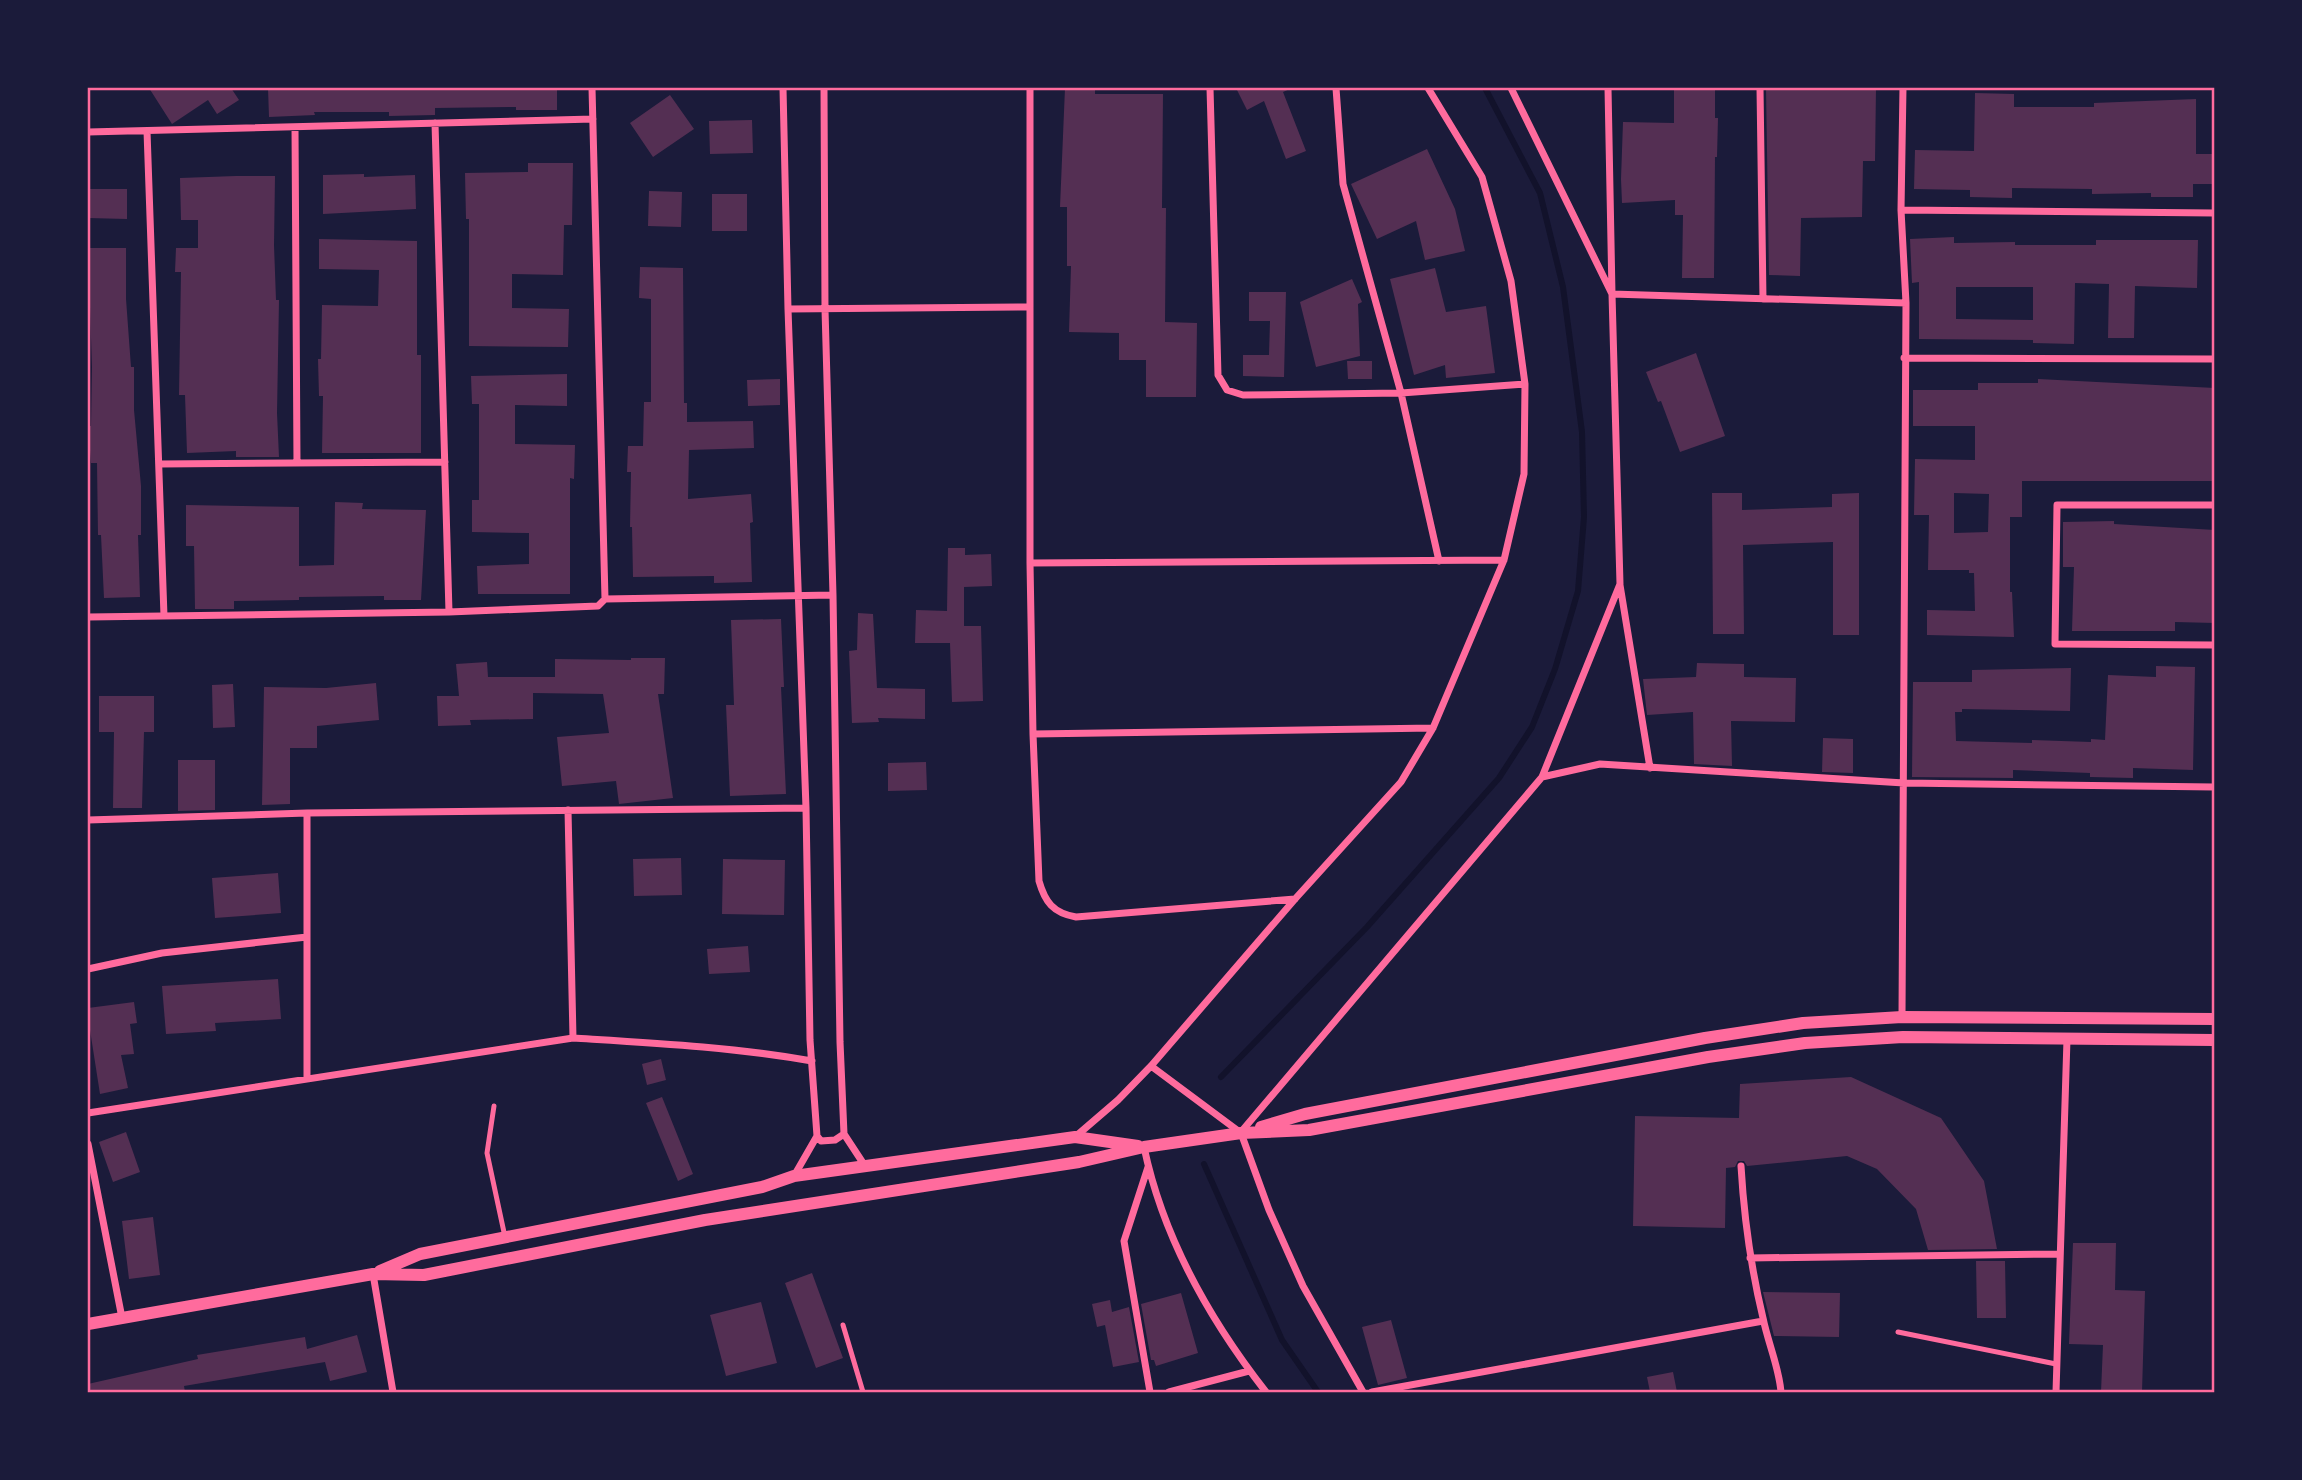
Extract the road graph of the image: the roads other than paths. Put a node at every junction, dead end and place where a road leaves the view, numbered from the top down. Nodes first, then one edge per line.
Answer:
1 (592, 88) edge
2 (783, 88) edge
3 (824, 88) edge
4 (1030, 88) edge
5 (1210, 88) edge
6 (1336, 88) edge
7 (1428, 88) edge
8 (1511, 88) edge
9 (1608, 88) edge
10 (1760, 88) edge
11 (1903, 88) edge
12 (593, 119) junction
13 (435, 123) junction
14 (295, 127) junction
15 (147, 131) junction
16 (88, 132) edge
17 (1901, 210) junction
18 (2214, 213) edge
19 (1612, 294) junction
20 (1763, 299) junction
21 (1906, 303) junction
22 (1030, 307) junction
23 (788, 309) junction
24 (825, 309) junction
25 (1904, 358) junction
26 (2214, 359) edge
27 (1525, 384) junction
28 (1401, 393) junction
29 (445, 462) junction
30 (298, 463) junction
31 (159, 464) junction
32 (2214, 505) edge
33 (1504, 560) junction
34 (1439, 561) junction
35 (1030, 563) junction
36 (1619, 584) junction
37 (797, 595) junction
38 (833, 595) junction
39 (605, 599) junction
40 (449, 612) junction
41 (164, 616) junction
42 (88, 617) edge
43 (2214, 645) edge
44 (1433, 728) junction
45 (1033, 734) junction
46 (1650, 768) junction
47 (1542, 777) junction
48 (1905, 783) junction
49 (2214, 787) edge
50 (806, 808) junction
51 (568, 810) junction
52 (307, 813) junction
53 (88, 820) edge
54 (1295, 899) junction
55 (307, 937) junction
56 (88, 969) edge
57 (1902, 1017) junction
58 (2214, 1019) edge
59 (573, 1038) junction
60 (2067, 1040) junction
61 (2214, 1040) edge
62 (812, 1061) junction
63 (1151, 1066) junction
64 (307, 1079) junction
65 (494, 1106) dead end
66 (88, 1113) edge
67 (1241, 1133) junction
68 (844, 1134) junction
69 (817, 1136) junction
70 (1075, 1137) junction
71 (88, 1144) edge
72 (1144, 1147) junction
73 (865, 1166) junction
74 (1741, 1166) dead end
75 (1149, 1167) junction
76 (794, 1176) junction
77 (505, 1238) junction
78 (2059, 1254) junction
79 (1750, 1258) junction
80 (373, 1274) junction
81 (122, 1318) junction
82 (1763, 1321) junction
83 (88, 1324) edge
84 (843, 1325) dead end
85 (1898, 1332) dead end
86 (2056, 1364) junction
87 (1249, 1371) junction
88 (393, 1392) edge
89 (863, 1392) edge
90 (1150, 1392) edge
91 (1169, 1392) edge
92 (1266, 1392) edge
93 (1363, 1392) edge
94 (1372, 1392) edge
95 (1781, 1392) edge
96 (2056, 1392) edge

1 - 12 street
2 - 23 street
3 - 24 street
4 - 22 street
5 - 28 street
6 - 28 street
7 - 27 street
8 - 19 street
9 - 19 street
10 - 20 street
11 - 17 street
12 - 13 street
12 - 39 street
13 - 14 street
13 - 29 street
14 - 15 street
14 - 30 street
15 - 16 street
15 - 31 street
17 - 18 street
17 - 21 street
19 - 20 street
19 - 36 street
20 - 21 street
21 - 25 street
22 - 24 street
22 - 35 street
23 - 24 street
23 - 37 street
24 - 38 street
25 - 26 street
25 - 48 street
27 - 28 street
27 - 33 street
28 - 34 street
29 - 30 street
29 - 40 street
30 - 31 street
31 - 41 street
32 - 43 street
33 - 34 street
33 - 44 street
34 - 35 street
35 - 45 street
36 - 46 street
36 - 47 street
37 - 38 street
37 - 39 street
37 - 50 street
38 - 68 street
39 - 40 street
40 - 41 street
41 - 42 street
44 - 45 street
44 - 54 street
45 - 54 street
46 - 47 street
46 - 48 street
47 - 67 street
48 - 49 street
48 - 57 street
50 - 51 street
50 - 62 street
51 - 52 street
51 - 59 street
52 - 53 street
52 - 55 street
54 - 63 street
55 - 56 street
55 - 64 street
57 - 58 street
57 - 67 street
59 - 62 street
59 - 64 street
60 - 61 street
60 - 67 street
60 - 78 street
62 - 69 street
63 - 67 street
63 - 70 street
64 - 66 street
65 - 77 lane
67 - 72 street
67 - 93 street
68 - 69 street
68 - 73 street
69 - 76 street
70 - 72 street
70 - 73 street
71 - 81 street
72 - 75 street
72 - 80 street
73 - 76 street
74 - 79 street
75 - 87 street
75 - 90 street
76 - 77 street
77 - 80 street
78 - 79 street
78 - 86 street
79 - 82 street
80 - 81 street
80 - 88 street
81 - 83 street
82 - 94 street
82 - 95 street
84 - 89 lane
85 - 86 lane
86 - 96 street
87 - 91 street
87 - 92 street

